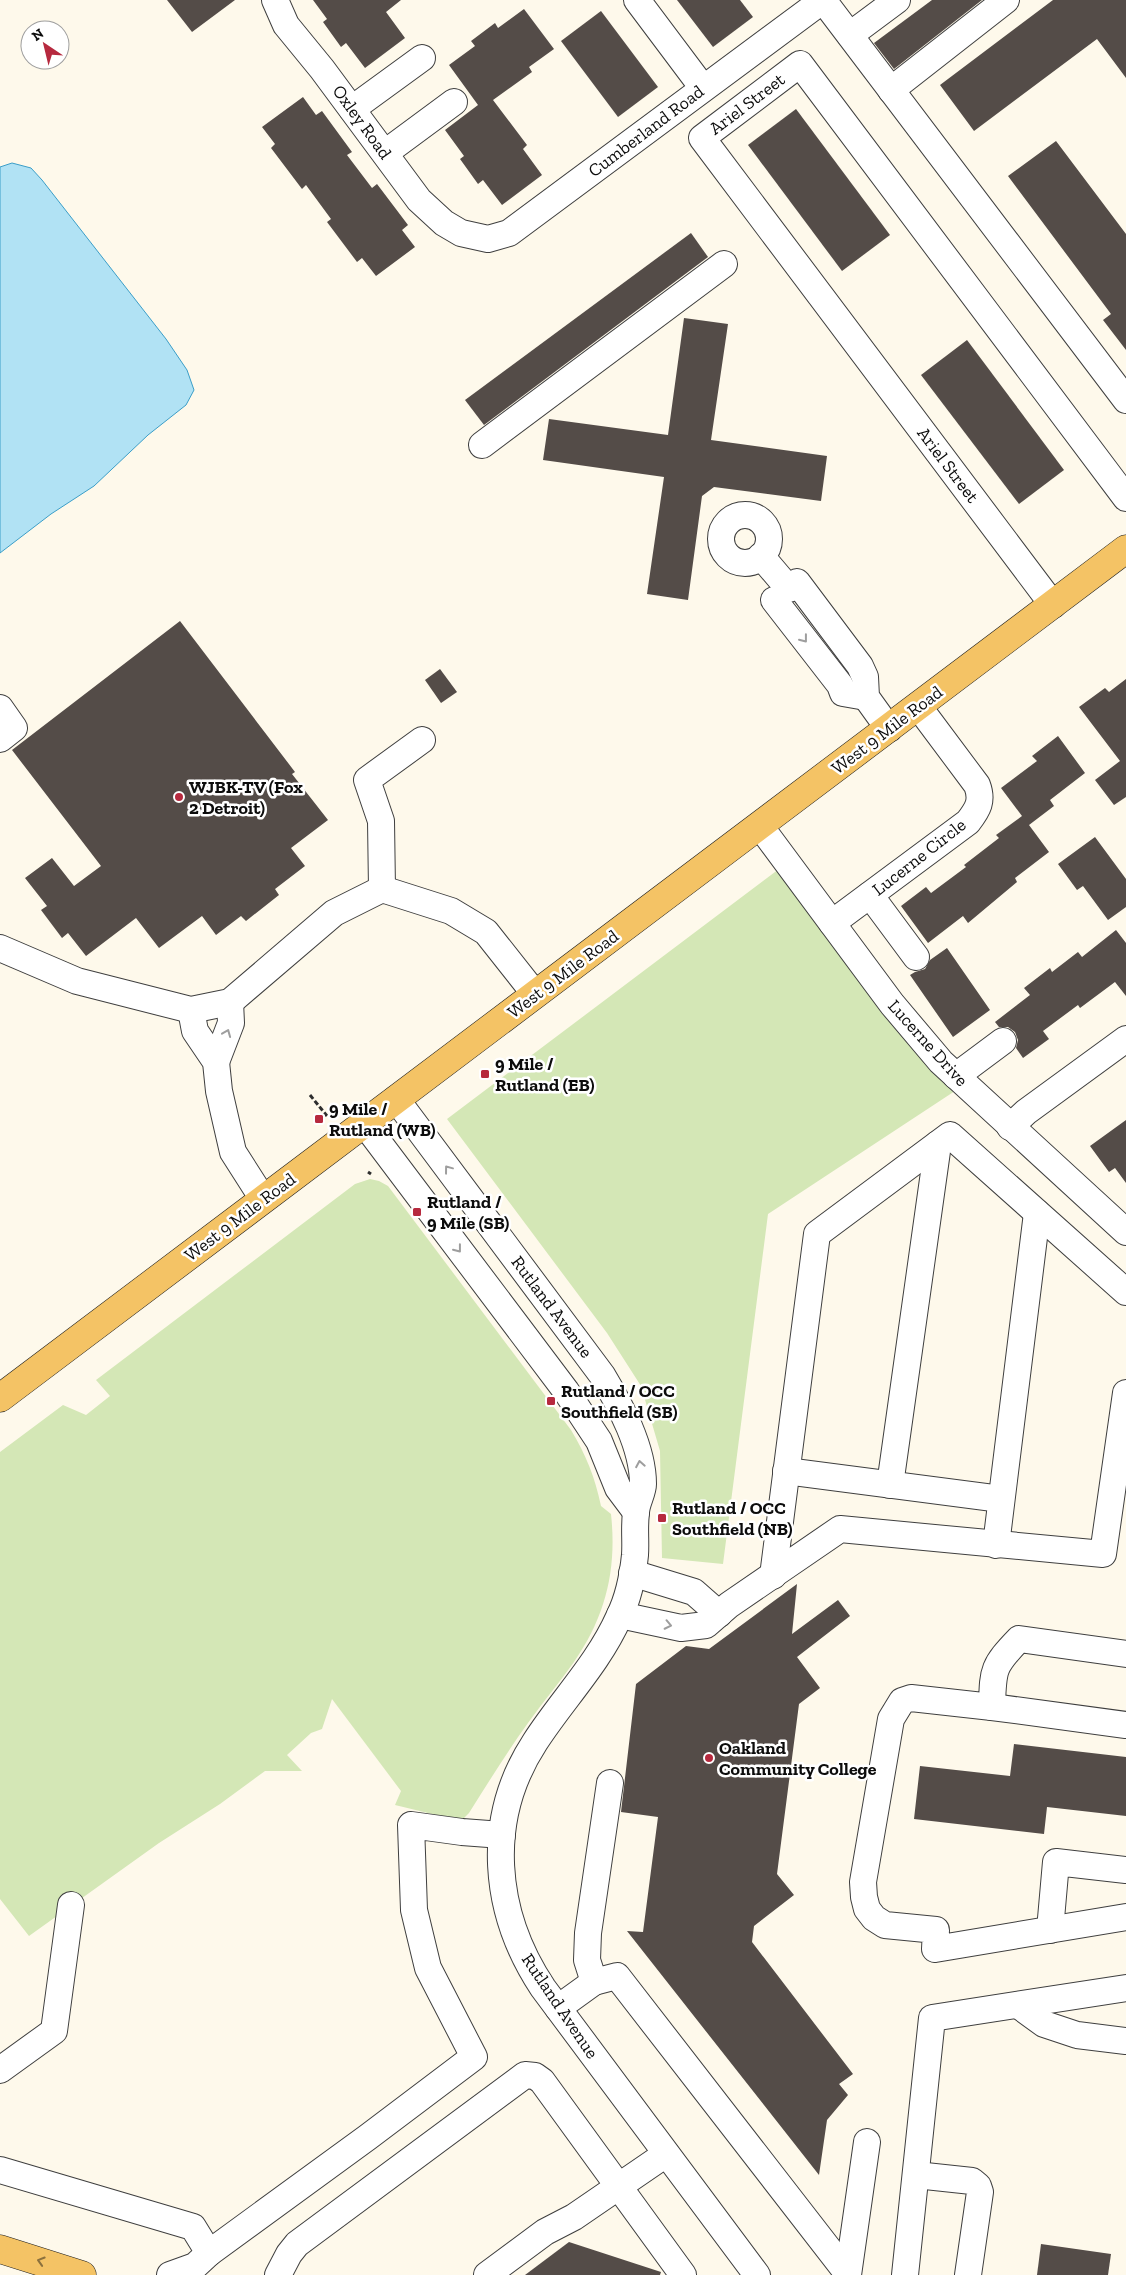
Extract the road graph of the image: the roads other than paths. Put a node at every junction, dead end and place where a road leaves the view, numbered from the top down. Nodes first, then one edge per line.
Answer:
1 (275, 0) edge
2 (637, 0) edge
3 (823, 0) edge
4 (897, 0) edge
5 (1006, 0) edge
6 (850, 35) junction
7 (422, 58) dead end
8 (703, 88) junction
9 (891, 90) junction
10 (454, 102) dead end
11 (352, 109) junction
12 (385, 153) junction
13 (461, 233) joint
14 (724, 264) dead end
15 (1123, 389) edge
16 (482, 445) dead end
17 (1126, 498) edge
18 (1126, 549) edge
19 (761, 556) dead end
20 (1053, 605) junction
21 (918, 706) junction
22 (0, 708) edge
23 (889, 728) junction
24 (0, 739) edge
25 (422, 740) dead end
26 (760, 826) junction
27 (382, 889) junction
28 (870, 895) junction
29 (832, 923) junction
30 (0, 948) edge
31 (916, 957) dead end
32 (535, 994) junction
33 (230, 1002) junction
34 (191, 1010) junction
35 (1126, 1039) edge
36 (1003, 1041) dead end
37 (216, 1062) junction
38 (956, 1076) junction
39 (396, 1099) junction
40 (364, 1123) junction
41 (1010, 1127) junction
42 (938, 1144) junction
43 (263, 1199) junction
44 (1036, 1213) junction
45 (1126, 1232) edge
46 (536, 1285) junction
47 (1126, 1292) edge
48 (504, 1309) junction
49 (588, 1354) junction
50 (556, 1377) junction
51 (1126, 1393) edge
52 (0, 1398) edge
53 (786, 1471) junction
54 (890, 1485) junction
55 (1001, 1500) junction
56 (636, 1512) junction
57 (996, 1544) junction
58 (632, 1573) junction
59 (773, 1576) junction
60 (719, 1614) junction
61 (620, 1616) junction
62 (1126, 1651) edge
63 (992, 1707) junction
64 (1126, 1725) edge
65 (610, 1783) dead end
66 (502, 1835) junction
67 (1126, 1870) edge
68 (71, 1905) dead end
69 (1126, 1917) edge
70 (1050, 1930) junction
71 (594, 1982) junction
72 (1126, 1988) edge
73 (1018, 2005) junction
74 (558, 2008) junction
75 (1126, 2041) edge
76 (0, 2070) edge
77 (867, 2142) dead end
78 (666, 2154) junction
79 (0, 2170) edge
80 (916, 2175) junction
81 (618, 2188) junction
82 (0, 2249) edge
83 (201, 2265) edge
84 (283, 2274) edge
85 (848, 2274) edge
86 (82, 2275) edge
87 (170, 2275) edge
88 (487, 2275) edge
89 (682, 2275) edge
90 (757, 2275) edge
91 (905, 2275) edge
92 (968, 2275) edge

1 - 11 street, Oxley Road
2 - 8 street
3 - 6 street
3 - 8 street, Cumberland Road
4 - 6 street
5 - 9 street
6 - 9 street
7 - 11 street
8 - 13 street, Cumberland Road
9 - 15 street
10 - 12 street
11 - 12 street, Oxley Road
12 - 13 street, Oxley Road
14 - 16 street
17 - 20 street, Ariel Street
18 - 20 main road, West 9 Mile Road
19 - 23 street
20 - 21 main road, West 9 Mile Road
21 - 23 main road, West 9 Mile Road
21 - 28 street, Lucerne Circle
22 - 24 street
23 - 26 main road, West 9 Mile Road
25 - 27 street
26 - 29 street, Lucerne Drive
26 - 32 main road, West 9 Mile Road
27 - 32 street
27 - 33 street
28 - 29 street, Lucerne Circle
28 - 31 street
29 - 38 street, Lucerne Drive
30 - 34 street
32 - 39 main road, West 9 Mile Road
33 - 34 street
37 -> 33 street
34 - 37 street
35 - 41 street
36 - 38 street
37 - 43 street
38 - 41 street, Lucerne Drive
39 - 40 main road, West 9 Mile Road
46 -> 39 street, Rutland Avenue
40 - 43 main road, West 9 Mile Road
40 -> 48 street
41 - 45 street, Lucerne Drive
42 - 44 street
42 - 53 street
42 - 54 street
43 - 52 main road, West 9 Mile Road
44 - 47 street
44 - 55 street
46 - 48 street
46 - 49 street, Rutland Avenue
48 - 50 street
49 - 50 street
56 -> 49 street, Rutland Avenue
50 - 56 street
51 - 57 street
53 - 54 street
53 - 59 street
54 - 55 street
55 - 57 street
56 - 58 street, Rutland Avenue
57 - 59 street
58 - 60 street
58 - 61 street, Rutland Avenue
59 - 60 street
61 -> 60 street
61 - 66 street, Rutland Avenue
62 - 63 street
63 - 64 street
63 - 70 street
65 - 71 street
66 - 74 street, Rutland Avenue
66 - 83 street
67 - 70 street
68 - 76 street
69 - 70 street
71 - 74 street
71 - 85 street
72 - 73 street
73 - 75 street
73 - 80 street
74 - 78 street, Rutland Avenue
77 - 85 street
78 - 81 street
78 - 90 street, Rutland Avenue
79 - 83 street
80 - 91 street
80 - 92 street
81 - 84 street
81 - 88 street
81 - 89 street
86 -> 82 main road
83 - 87 street

